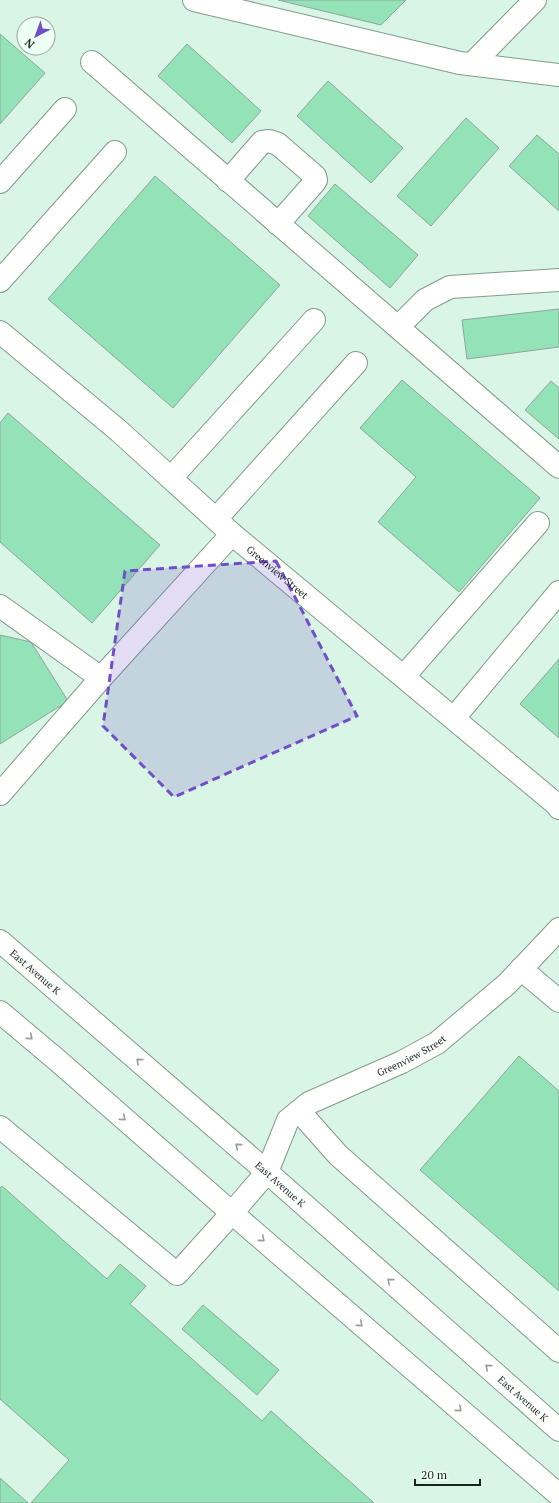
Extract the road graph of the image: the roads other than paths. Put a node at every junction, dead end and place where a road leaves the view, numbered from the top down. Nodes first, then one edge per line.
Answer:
1 (194, 0) edge
2 (535, 0) edge
3 (92, 62) dead end
4 (472, 64) junction
5 (559, 75) edge
6 (65, 109) dead end
7 (115, 152) dead end
8 (228, 181) junction
9 (0, 182) edge
10 (278, 224) junction
11 (559, 280) edge
12 (0, 281) edge
13 (314, 320) dead end
14 (398, 327) junction
15 (4, 343) edge
16 (356, 363) dead end
17 (559, 467) edge
18 (171, 478) junction
19 (216, 519) junction
20 (538, 523) dead end
21 (232, 534) junction
22 (559, 592) edge
23 (0, 606) edge
24 (404, 676) junction
25 (101, 678) junction
26 (454, 718) junction
27 (0, 794) edge
28 (559, 808) edge
29 (559, 929) edge
30 (0, 941) edge
31 (521, 969) junction
32 (559, 1001) edge
33 (0, 1012) edge
34 (299, 1111) junction
35 (0, 1127) edge
36 (267, 1172) junction
37 (232, 1213) junction
38 (559, 1351) edge
39 (559, 1430) edge
40 (559, 1495) edge

1 - 4 street
2 - 4 street
3 - 8 street
4 - 5 street
6 - 9 street
7 - 12 street
8 - 10 street
8 - 10 street
10 - 14 street
11 - 14 street
13 - 18 street
14 - 17 street
15 - 18 street, Greenview Street
16 - 19 street
18 - 19 street, Greenview Street
19 - 21 street, Greenview Street
20 - 24 street
21 - 24 street, Greenview Street
21 - 25 street
22 - 26 street
23 - 25 street
24 - 26 street, Greenview Street
25 - 27 street
26 - 28 street, Greenview Street
29 - 31 street, Greenview Street
36 -> 30 street, East Avenue K
31 - 32 street
31 - 34 street, Greenview Street
33 -> 37 street
34 - 36 street, Greenview Street
34 - 38 street
35 - 37 street, Greenview Street
36 - 37 street, Greenview Street
39 -> 36 street, East Avenue K
37 -> 40 street

